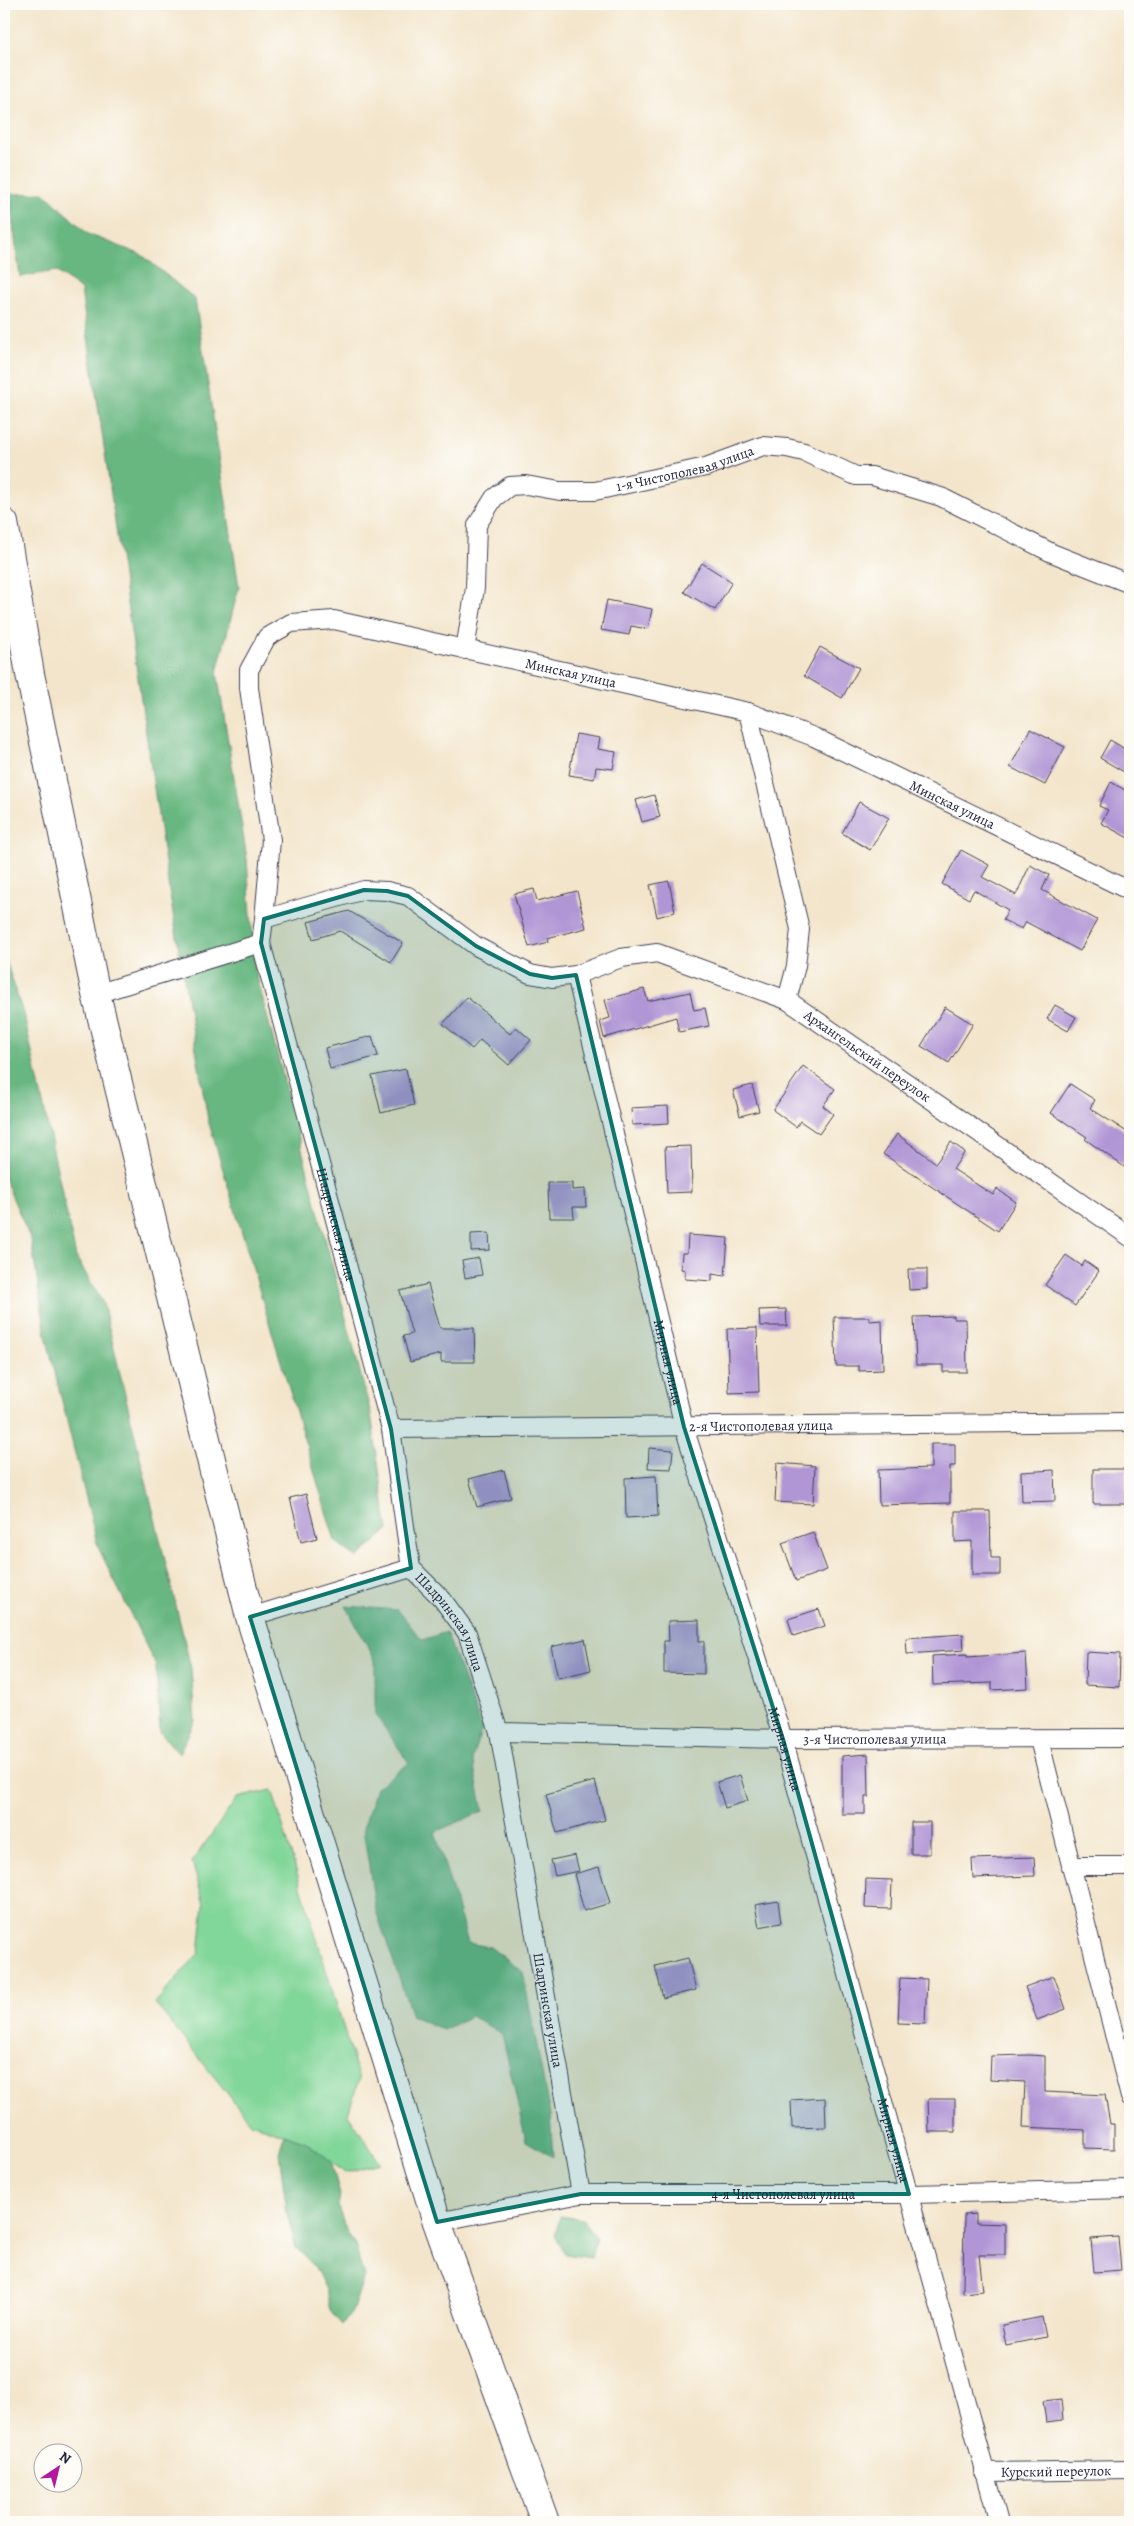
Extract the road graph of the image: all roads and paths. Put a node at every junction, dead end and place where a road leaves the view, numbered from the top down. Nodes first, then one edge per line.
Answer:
1 (4, 523) edge
2 (1130, 584) edge
3 (465, 650) junction
4 (748, 712) junction
5 (1130, 891) edge
6 (264, 919) junction
7 (261, 944) junction
8 (576, 975) junction
9 (96, 994) junction
10 (787, 1000) junction
11 (1130, 1237) edge
12 (1130, 1422) edge
13 (684, 1427) junction
14 (392, 1428) junction
15 (411, 1568) junction
16 (250, 1617) junction
17 (499, 1732) junction
18 (1039, 1738) junction
19 (1130, 1738) edge
20 (783, 1739) junction
21 (1071, 1866) junction
22 (1130, 1866) edge
23 (1130, 2097) edge
24 (1130, 2189) edge
25 (581, 2194) junction
26 (909, 2194) junction
27 (437, 2222) junction
28 (1130, 2470) edge
29 (984, 2472) junction
30 (544, 2522) edge
31 (999, 2522) edge

1 - 9 main road
2 - 3 street, 1-я Чистополевая улица
3 - 4 street, Минская улица
3 - 6 street, Минская улица
4 - 5 street, Минская улица
4 - 10 street
6 - 7 street, Минская улица
6 - 8 street, Архангельский переулок
7 - 9 street
7 - 14 street, Шадринская улица
8 - 10 street, Архангельский переулок
8 - 13 street, Мирная улица
9 - 16 main road
10 - 11 street, Архангельский переулок
12 - 13 street, 2-я Чистополевая улица
13 - 14 street, 2-я Чистополевая улица
13 - 20 street, Мирная улица
14 - 15 street, Шадринская улица
15 - 16 street
15 - 17 street, Шадринская улица
16 - 27 main road
17 - 20 street, 3-я Чистополевая улица
17 - 25 street, Шадринская улица
18 - 19 street, 3-я Чистополевая улица
18 - 20 street, 3-я Чистополевая улица
18 - 21 street
20 - 26 street, Мирная улица
21 - 22 street
21 - 23 street
24 - 26 street, 4-я Чистополевая улица
25 - 26 street, 4-я Чистополевая улица
25 - 27 street, 4-я Чистополевая улица
26 - 29 street, Мирная улица
27 - 30 main road
28 - 29 street, Курский переулок
29 - 31 street, Мирная улица

